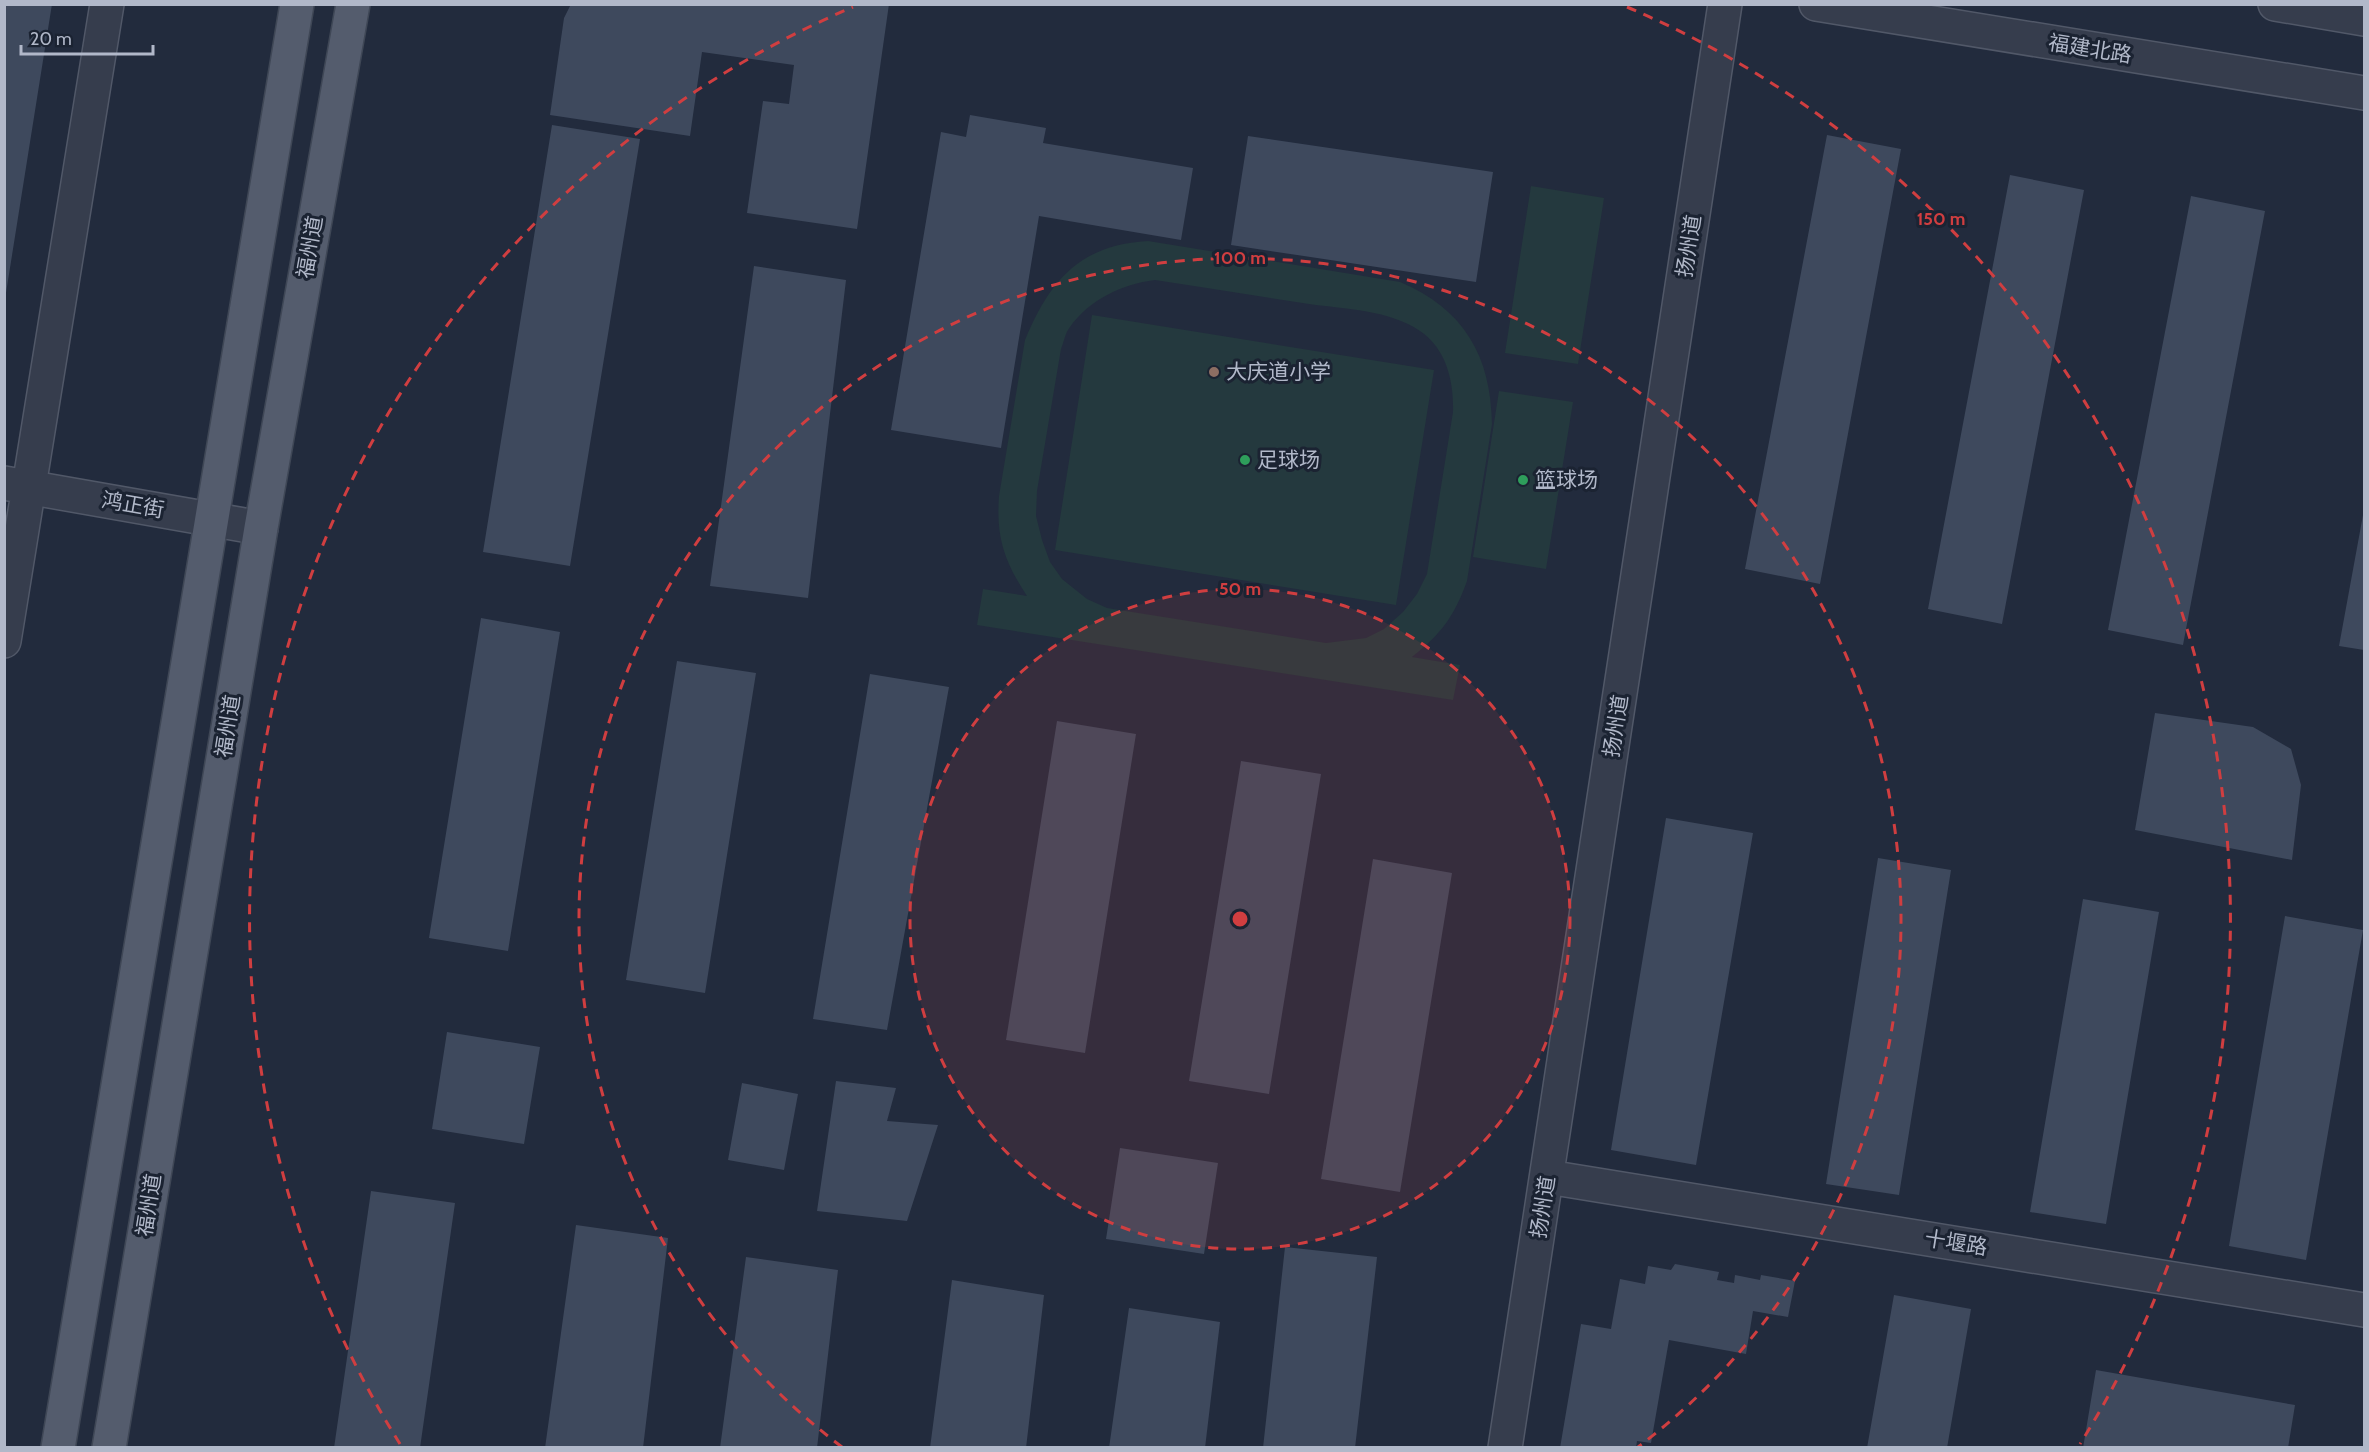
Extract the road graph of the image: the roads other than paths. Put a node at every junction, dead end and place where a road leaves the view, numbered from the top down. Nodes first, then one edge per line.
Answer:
1 (107, 4) edge
2 (297, 4) edge
3 (353, 4) edge
4 (1725, 4) edge
5 (1816, 4) edge
6 (2276, 4) edge
7 (2364, 19) edge
8 (2364, 93) edge
9 (17, 485) edge
10 (210, 519) junction
11 (261, 528) junction
12 (4, 641) edge
13 (1548, 1177) junction
14 (2364, 1310) edge
15 (58, 1448) edge
16 (109, 1448) edge
17 (1505, 1448) edge

1 - 9 street
2 - 10 main road
3 - 11 main road, 福州道
4 - 13 street, 扬州道
5 - 8 street, 福建北路
6 - 7 street
9 - 10 street, 鸿正街
9 - 12 street
10 - 11 street, 鸿正街
10 - 15 main road
11 - 16 main road, 福州道
13 - 14 street, 十堰路
13 - 17 street, 扬州道

